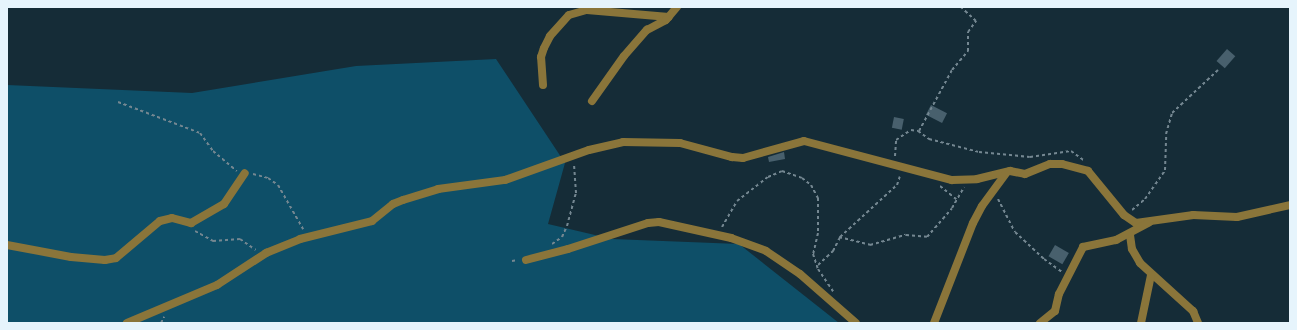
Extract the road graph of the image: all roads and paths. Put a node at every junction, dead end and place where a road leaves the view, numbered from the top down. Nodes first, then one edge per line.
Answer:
1 (677, 7) edge
2 (960, 7) edge
3 (669, 17) junction
4 (1218, 70) dead end
5 (543, 85) dead end
6 (592, 101) dead end
7 (118, 102) dead end
8 (918, 131) junction
9 (573, 157) junction
10 (1086, 162) dead end
11 (900, 164) junction
12 (1007, 172) junction
13 (245, 173) junction
14 (931, 176) junction
15 (968, 179) junction
16 (995, 189) junction
17 (956, 199) junction
18 (1290, 205) edge
19 (1125, 216) junction
20 (1151, 221) junction
21 (188, 223) junction
22 (717, 235) junction
23 (1130, 235) junction
24 (310, 236) junction
25 (839, 237) junction
26 (7, 245) edge
27 (548, 247) dead end
28 (262, 256) junction
29 (526, 260) joint
30 (512, 261) dead end
31 (818, 265) junction
32 (1151, 275) junction
33 (1068, 277) junction
34 (836, 305) junction
35 (126, 323) edge
36 (856, 323) edge
37 (934, 323) edge
38 (1040, 323) edge
39 (1141, 323) edge
40 (1198, 323) edge

1 - 3 street
2 - 8 path
3 - 5 street
3 - 6 street
4 - 19 path
7 - 13 path
8 - 10 path
8 - 11 path
9 - 11 street
9 - 24 street
9 - 27 path
11 - 14 street
11 - 25 path
12 - 15 street
12 - 16 street
12 - 19 street
13 - 21 street
13 - 24 path
14 - 15 street
14 - 17 path
15 - 17 path
16 - 33 path
16 - 37 street
17 - 25 path
18 - 20 street
19 - 20 street
20 - 23 street
21 - 26 street
21 - 28 path
22 - 29 street
22 - 31 path
22 - 34 street
23 - 32 street
23 - 33 street
24 - 28 street
25 - 31 path
28 - 35 street
29 - 30 path
31 - 34 path
32 - 39 street
32 - 40 street
33 - 38 street
34 - 36 street

